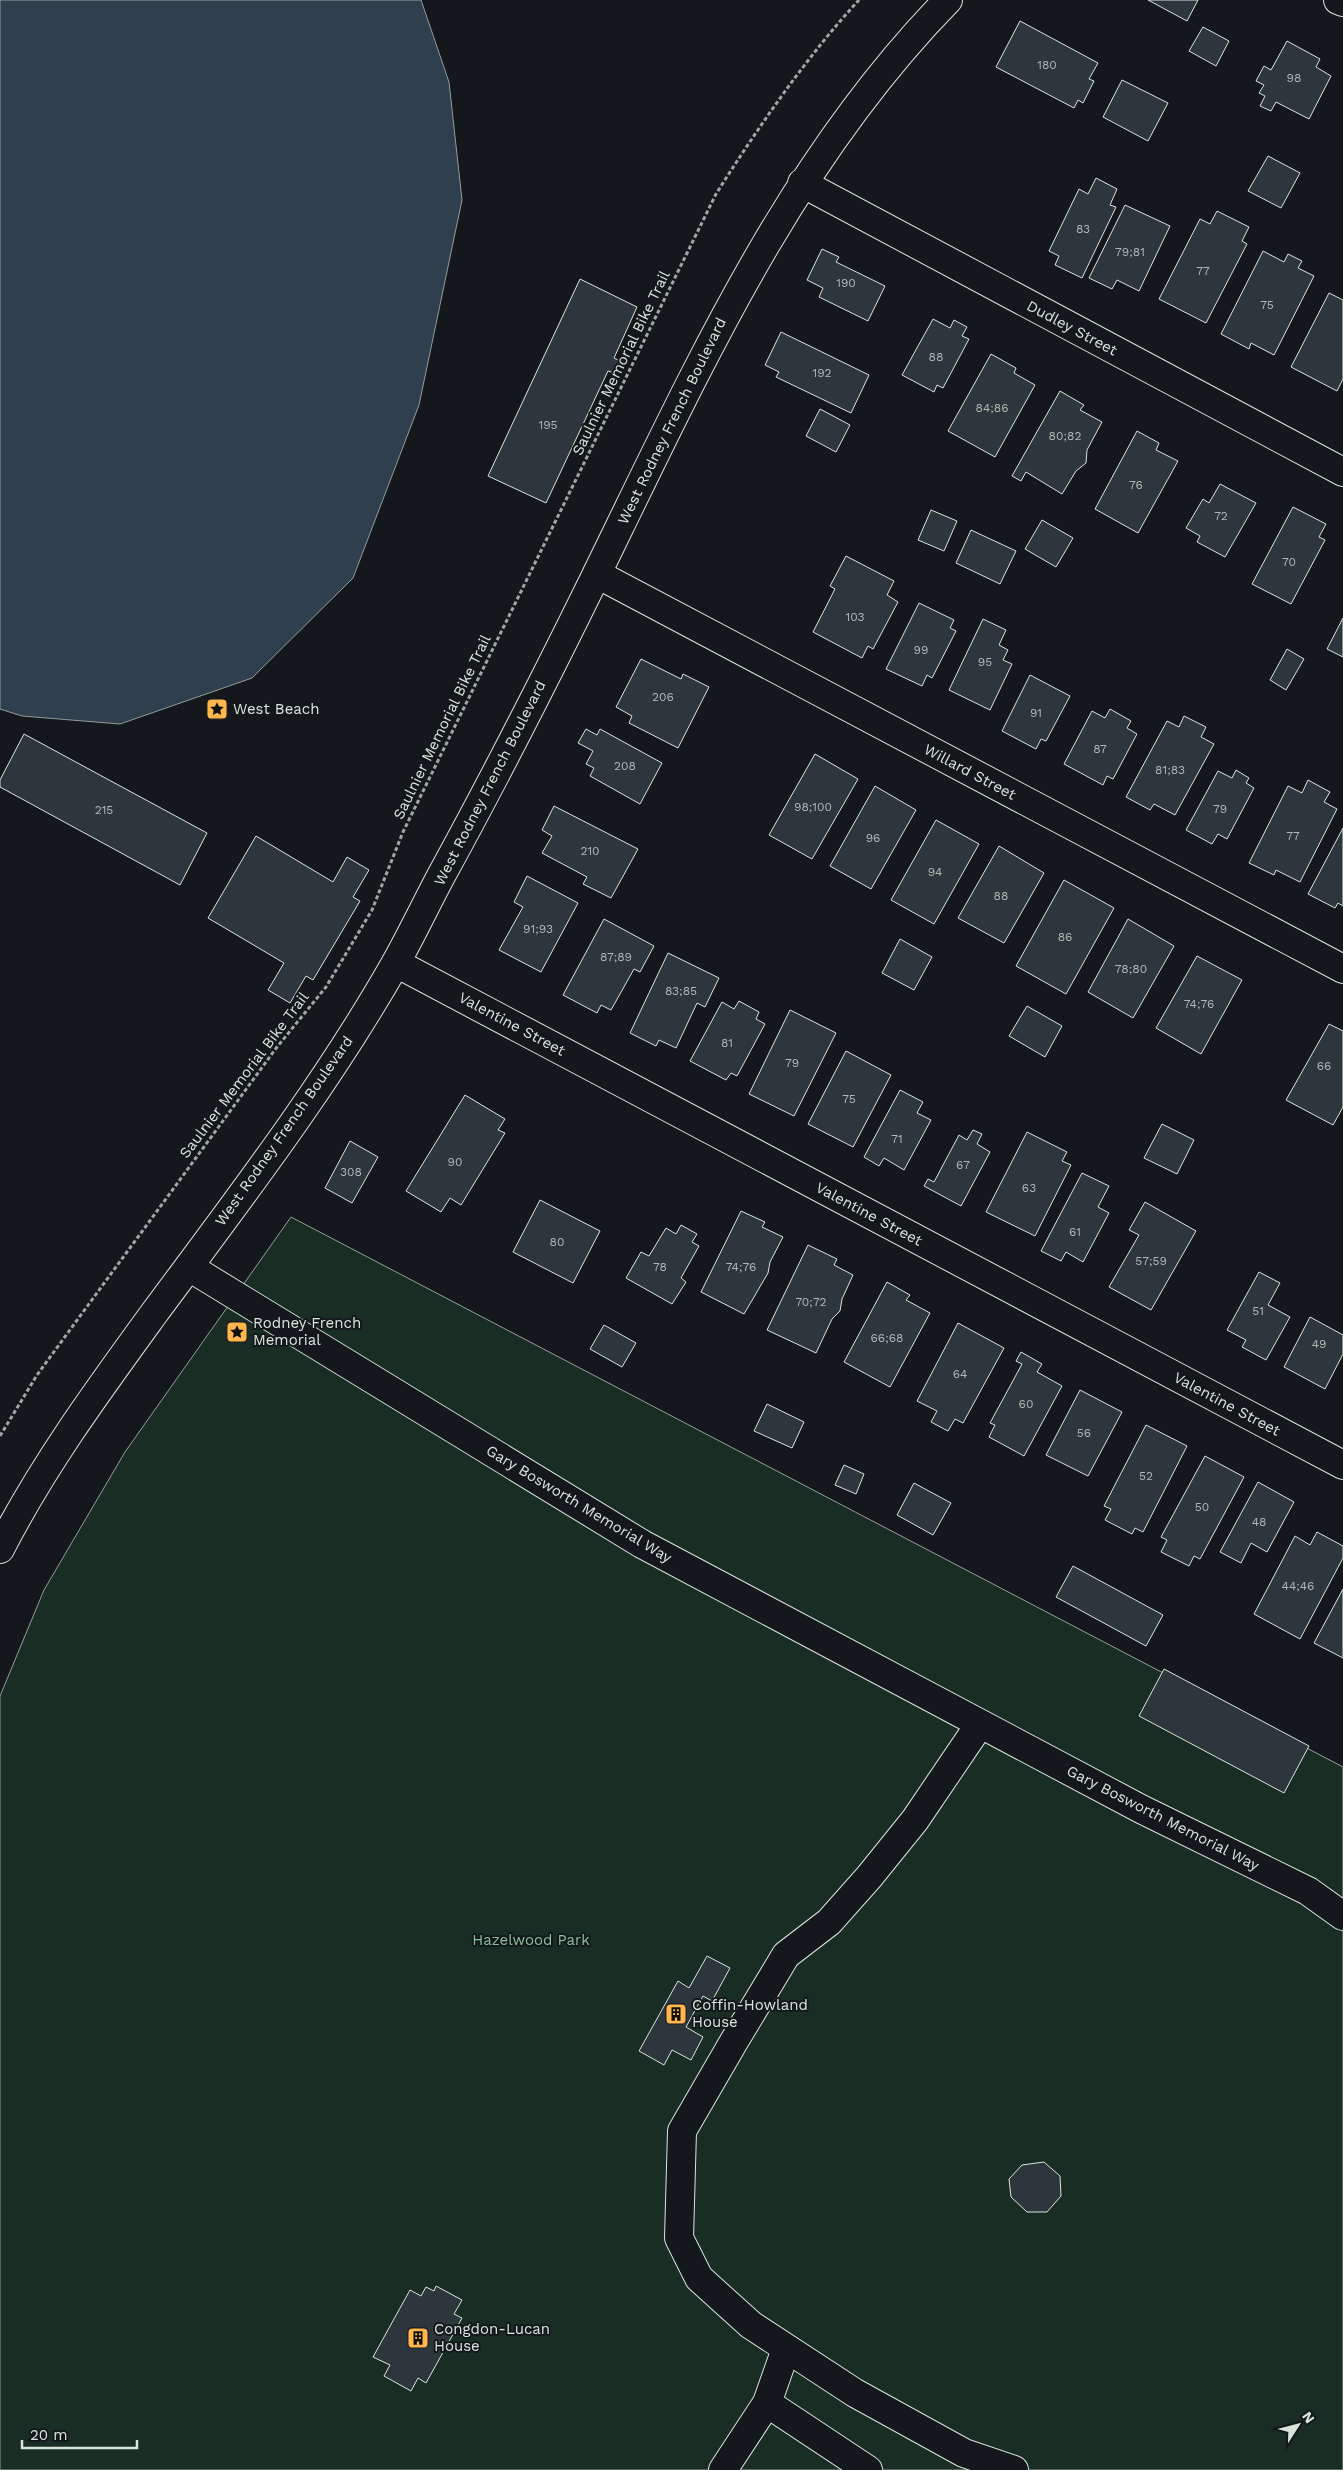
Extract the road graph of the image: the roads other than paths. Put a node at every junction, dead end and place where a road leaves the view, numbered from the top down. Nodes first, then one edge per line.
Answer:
1 (948, 0) edge
2 (1338, 0) edge
3 (1343, 2) edge
4 (802, 183) junction
5 (1343, 472) edge
6 (597, 574) junction
7 (396, 963) junction
8 (1343, 969) edge
9 (189, 1266) junction
10 (1343, 1465) edge
11 (0, 1550) edge
12 (980, 1724) junction
13 (1343, 1916) edge
14 (786, 2349) junction
15 (766, 2404) junction
16 (723, 2470) edge
17 (868, 2470) edge
18 (1014, 2470) edge

1 - 4 street, West Rodney French Boulevard
2 - 3 street
4 - 5 street, Dudley Street
4 - 6 street, West Rodney French Boulevard
6 - 7 street, West Rodney French Boulevard
6 - 8 street, Willard Street
7 - 9 street, West Rodney French Boulevard
7 - 10 street, Valentine Street
9 - 11 street, West Rodney French Boulevard
9 - 12 street, Gary Bosworth Memorial Way
12 - 13 street, Gary Bosworth Memorial Way
12 - 14 street
14 - 15 street
14 - 18 street
15 - 16 street
15 - 17 street

